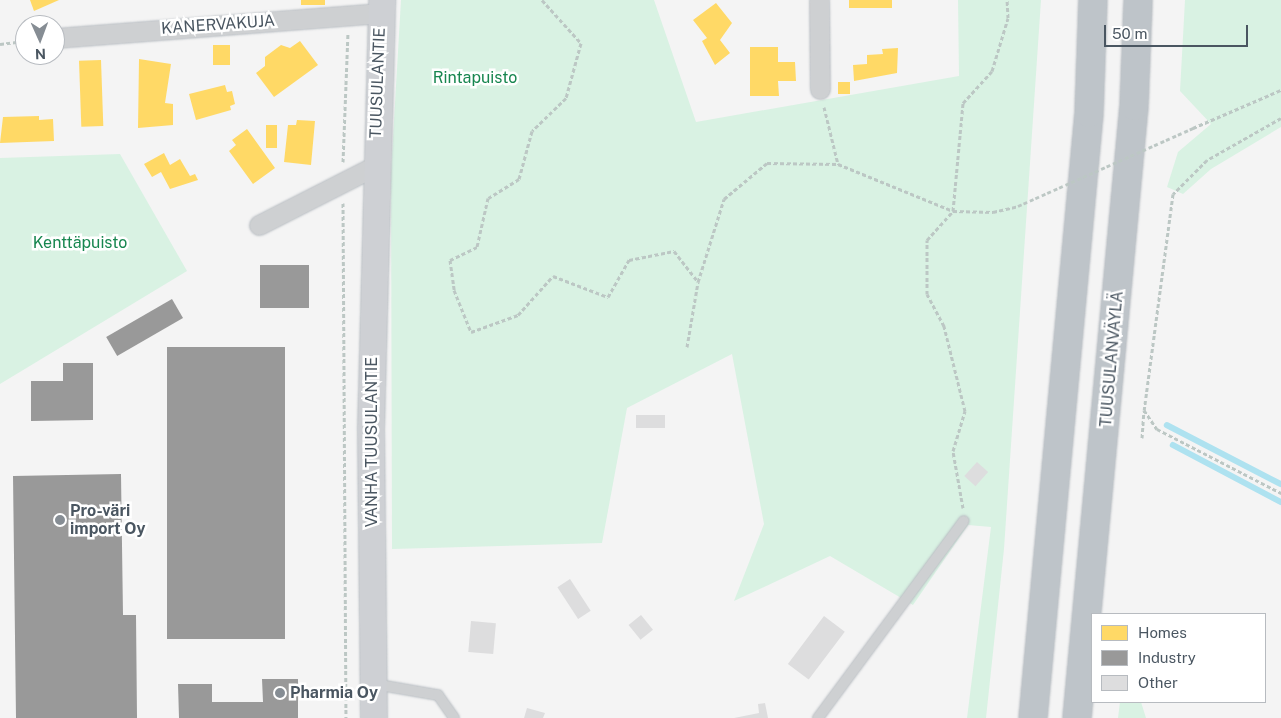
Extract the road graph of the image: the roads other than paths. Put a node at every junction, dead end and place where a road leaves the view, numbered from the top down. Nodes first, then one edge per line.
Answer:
1 (819, 0) edge
2 (1093, 0) edge
3 (1138, 0) edge
4 (381, 7) edge
5 (65, 37) edge
6 (820, 89) road end
7 (376, 166) junction
8 (259, 225) dead end
9 (964, 521) road end
10 (373, 684) junction
11 (374, 718) edge
12 (454, 718) edge
13 (818, 718) edge
14 (1033, 718) edge
15 (1077, 718) edge

1 - 6 street
2 - 14 highway
3 - 15 highway, TUUSULANVÄYLÄ
4 - 5 street, KANERVAKUJA
4 - 7 main road, TUUSULANTIE
7 - 8 street
7 - 10 main road, VANHA TUUSULANTIE
9 - 13 lane
10 - 11 main road, VANHA TUUSULANTIE
10 - 12 lane

